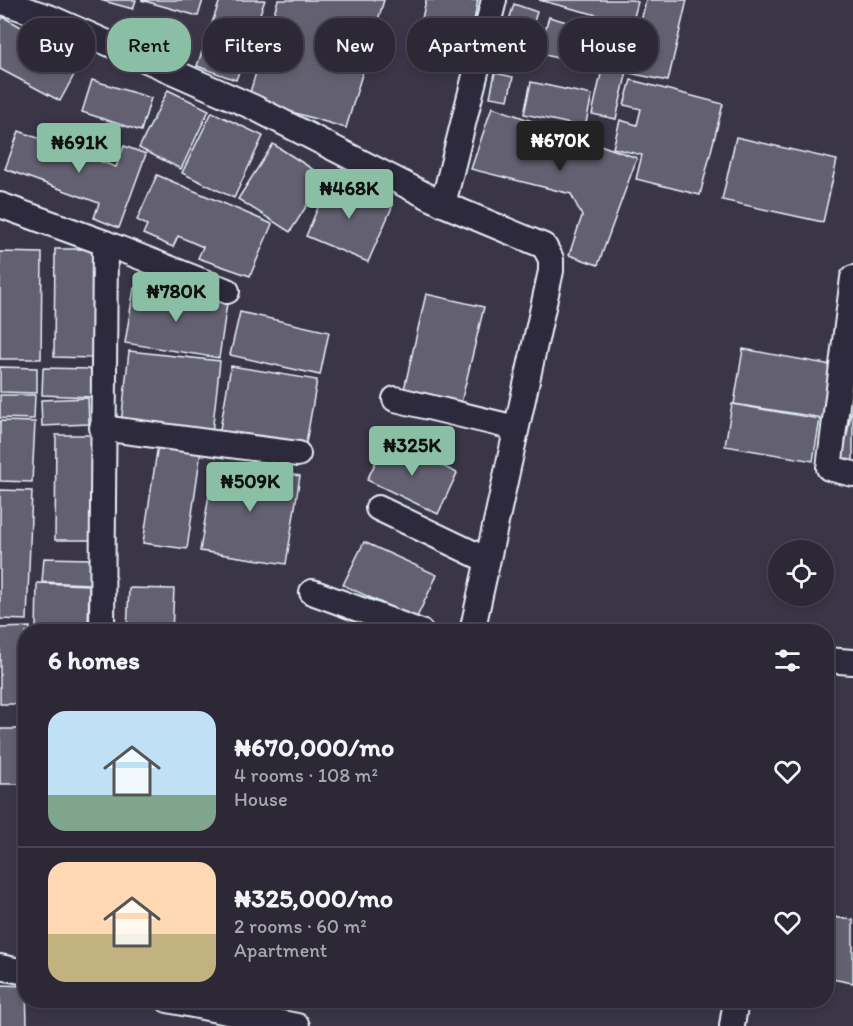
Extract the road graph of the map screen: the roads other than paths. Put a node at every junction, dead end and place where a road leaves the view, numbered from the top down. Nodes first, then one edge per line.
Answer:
1 (494, 0) edge
2 (0, 1) edge
3 (54, 9) edge
4 (443, 204) junction
5 (0, 205) edge
6 (105, 243) junction
7 (853, 278) edge
8 (227, 291) dead end
9 (396, 399) dead end
10 (102, 428) junction
11 (516, 428) junction
12 (298, 454) dead end
13 (853, 474) edge
14 (378, 508) dead end
15 (487, 560) junction
16 (312, 592) dead end
17 (102, 624) edge
18 (399, 624) edge
19 (474, 624) edge
20 (834, 661) edge
21 (853, 663) edge
22 (0, 967) edge
23 (18, 970) edge
24 (208, 1008) edge
25 (735, 1008) edge
26 (297, 1026) edge
27 (732, 1026) edge

1 - 4 street
2 - 3 street
3 - 4 street
4 - 11 street
5 - 6 street
6 - 8 street
6 - 10 street
7 - 13 street
9 - 11 street
10 - 12 street
10 - 17 street
11 - 15 street
14 - 15 street
15 - 19 street
16 - 18 street
20 - 21 street
22 - 23 street
24 - 26 street
25 - 27 street

